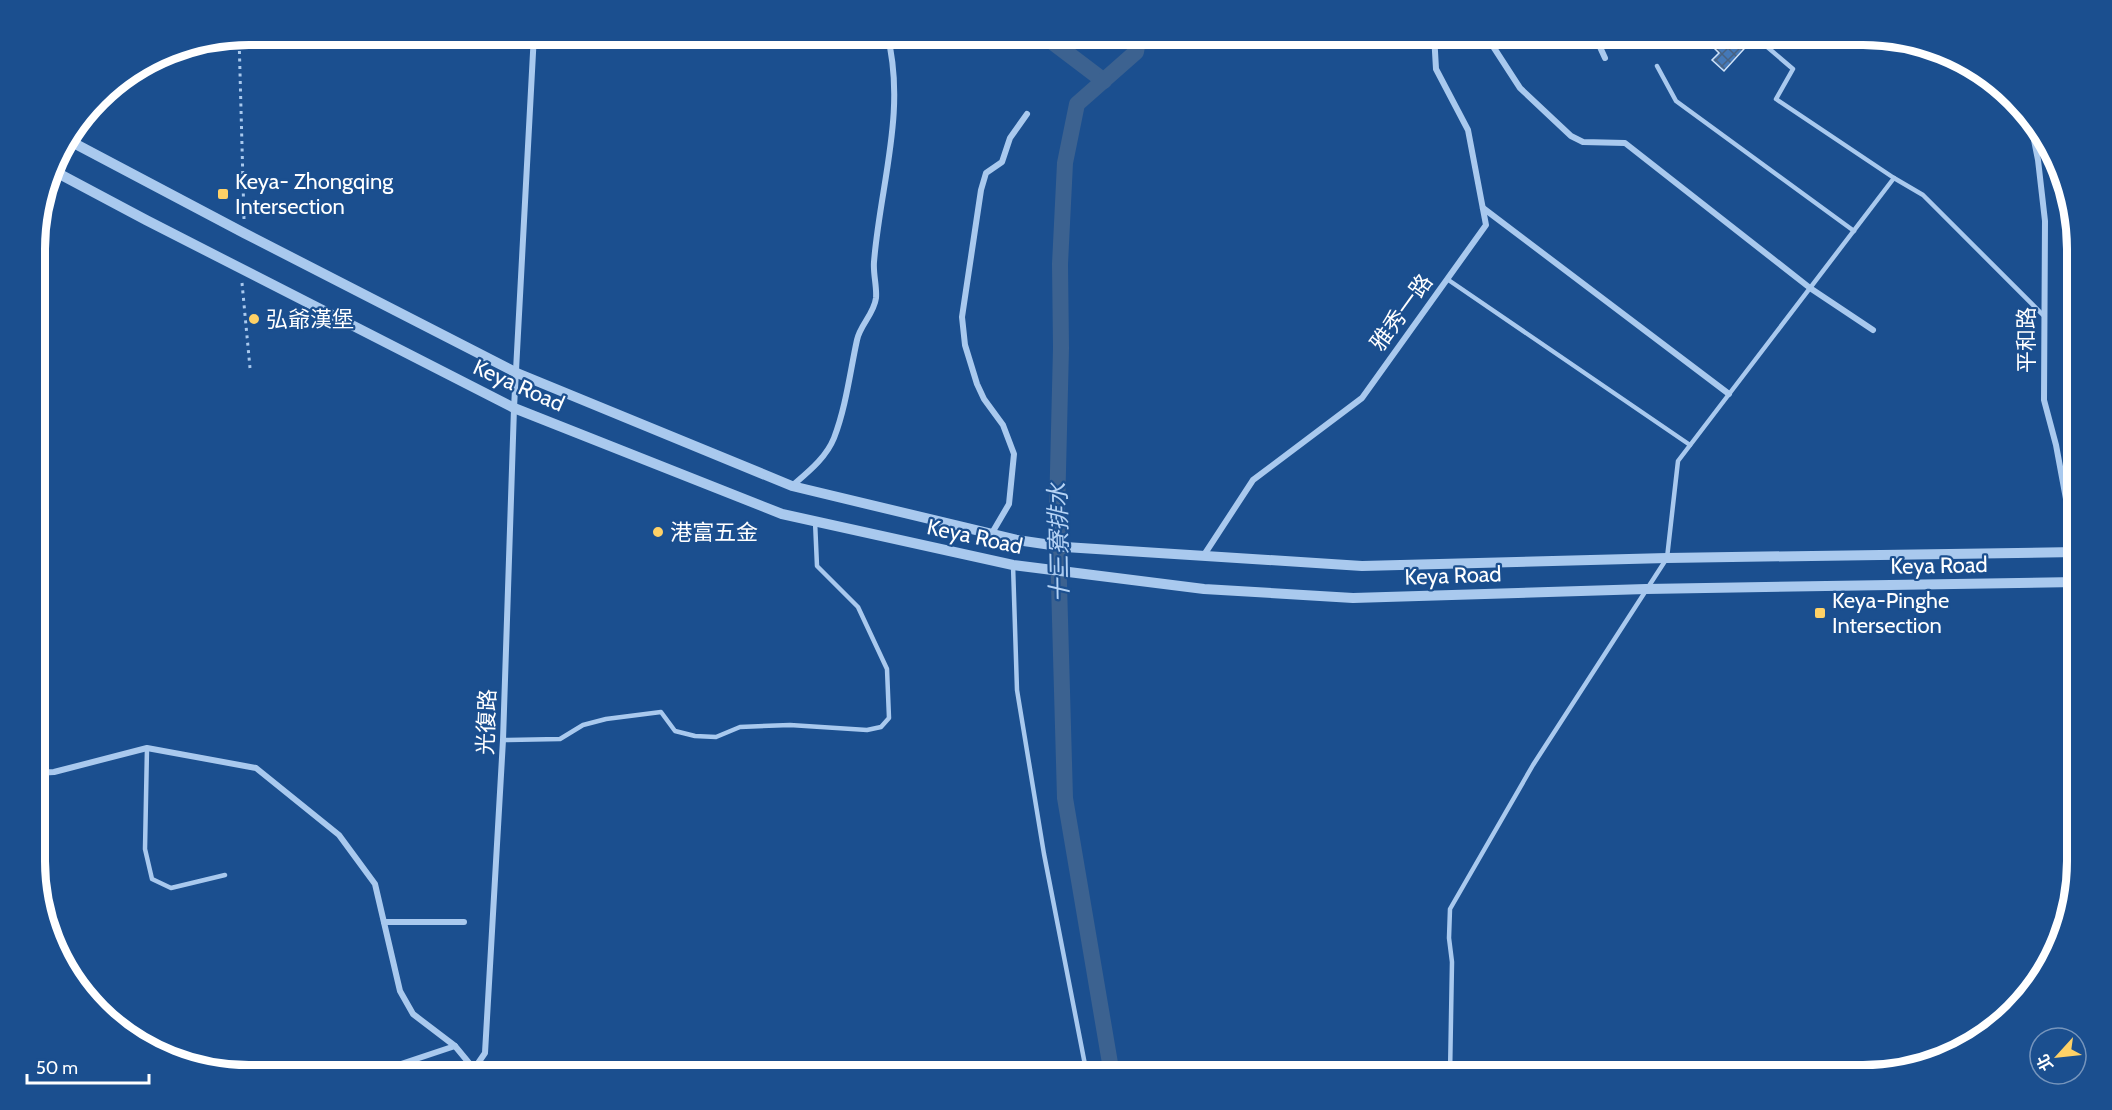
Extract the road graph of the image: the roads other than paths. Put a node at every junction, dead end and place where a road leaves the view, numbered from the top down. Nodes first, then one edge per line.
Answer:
1 (533, 45) edge
2 (889, 45) edge
3 (1435, 45) edge
4 (1492, 45) edge
5 (1599, 45) edge
6 (1765, 45) edge
7 (1605, 58) dead end
8 (1657, 66) dead end
9 (1027, 114) dead end
10 (2033, 137) edge
11 (74, 143) edge
12 (60, 174) edge
13 (1894, 178) junction
14 (1483, 208) junction
15 (1854, 231) junction
16 (1447, 279) junction
17 (1810, 288) junction
18 (2044, 316) junction
19 (1873, 330) dead end
20 (516, 373) junction
21 (1729, 393) junction
22 (514, 408) junction
23 (1690, 445) junction
24 (792, 486) junction
25 (2067, 505) edge
26 (815, 520) junction
27 (992, 533) junction
28 (2067, 554) edge
29 (1204, 555) junction
30 (1667, 558) junction
31 (1013, 565) junction
32 (2067, 582) edge
33 (1646, 589) junction
34 (503, 740) junction
35 (147, 748) junction
36 (45, 772) edge
37 (225, 875) dead end
38 (384, 922) junction
39 (464, 922) dead end
40 (455, 1046) junction
41 (400, 1065) edge
42 (470, 1065) edge
43 (479, 1065) edge
44 (1085, 1065) edge
45 (1450, 1065) edge

1 - 20 street, 光復路
2 - 24 street
3 - 14 street, 雅秀一路
4 - 17 street
5 - 7 street
6 - 13 lane
8 - 15 lane
9 - 27 street
10 - 18 street, 平和路
11 - 20 street, Keya Road
12 - 22 street, Keya Road
13 - 15 lane
13 - 18 lane
14 - 16 street, 雅秀一路
14 - 21 street
15 - 17 lane
16 - 23 lane
16 - 29 street, 雅秀一路
17 - 19 street
17 - 21 lane
18 - 25 street, 平和路
20 - 22 street, 光復路
20 - 24 street, Keya Road
21 - 23 lane
22 - 26 street, Keya Road
22 - 34 street, 光復路
23 - 30 lane
24 - 27 street, Keya Road
26 - 31 street, Keya Road
26 - 34 lane
27 - 29 street, Keya Road
28 - 30 street, Keya Road
29 - 30 street, Keya Road
30 - 33 lane
31 - 33 street, Keya Road
31 - 44 lane
32 - 33 street, Keya Road
33 - 45 lane
34 - 43 street, 光復路
35 - 36 street
35 - 37 lane
35 - 38 street
38 - 39 street
38 - 40 street
40 - 41 street
40 - 42 street

